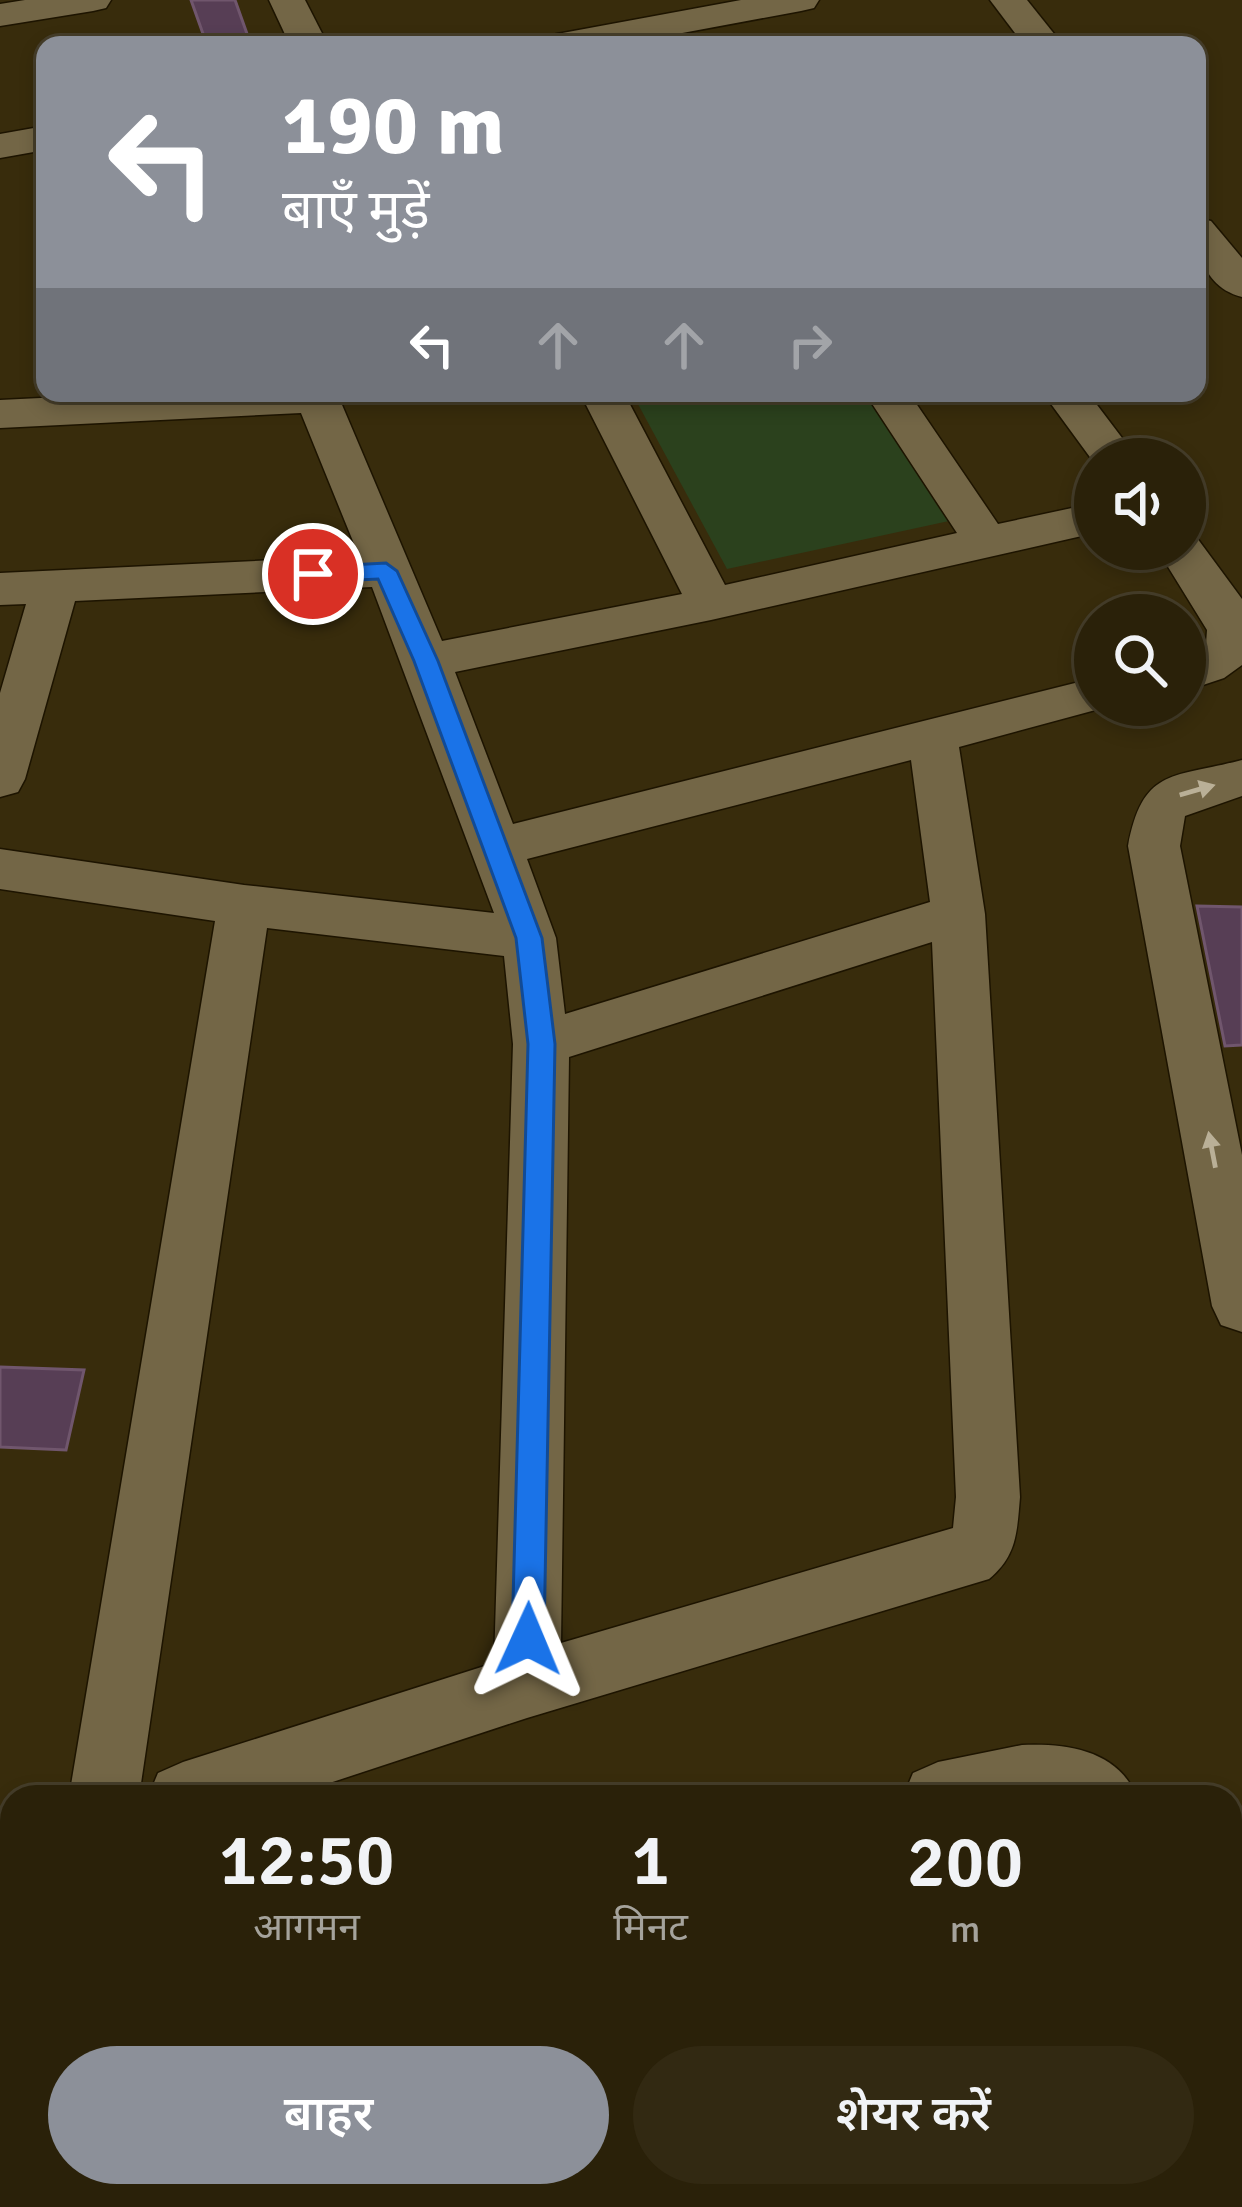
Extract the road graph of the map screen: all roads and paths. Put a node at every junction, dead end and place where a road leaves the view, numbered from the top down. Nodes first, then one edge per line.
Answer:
1 (93, 0) edge
2 (287, 0) edge
3 (582, 0) edge
4 (801, 0) edge
5 (1008, 0) edge
6 (0, 16) edge
7 (305, 36) edge
8 (607, 36) joint
9 (1037, 36) edge
10 (36, 140) edge
11 (0, 146) edge
12 (1206, 241) edge
13 (1242, 284) edge
14 (211, 402) edge
15 (318, 402) edge
16 (607, 402) edge
17 (893, 402) edge
18 (1072, 402) edge
19 (0, 414) edge
20 (1098, 438) edge
21 (1074, 523) edge
22 (987, 544) junction
23 (1197, 570) edge
24 (386, 571) junction
25 (56, 587) junction
26 (0, 590) edge
27 (711, 604) junction
28 (1235, 616) edge
29 (426, 661) junction
30 (1206, 666) edge
31 (1074, 700) edge
32 (932, 733) junction
33 (1242, 778) edge
34 (0, 779) edge
35 (497, 848) junction
36 (0, 869) edge
37 (244, 905) junction
38 (958, 914) junction
39 (529, 938) junction
40 (541, 1044) junction
41 (1242, 1306) edge
42 (527, 1685) junction
43 (106, 1785) edge
44 (220, 1785) edge
45 (999, 1785) edge
46 (1077, 1785) edge

1 - 6 street
2 - 7 street
3 - 8 street
4 - 8 street
5 - 9 street
10 - 11 street
12 - 13 street
14 - 19 street
15 - 24 street
16 - 27 street
17 - 22 street
18 - 20 street
21 - 22 street
22 - 27 street
23 - 28 street
24 - 25 street
24 - 29 street
25 - 26 street
25 - 34 street
27 - 29 street
28 - 30 street
29 - 35 street
31 - 32 street
32 - 35 street
32 - 38 street
41 -> 33 street
35 - 39 street
36 - 37 street
37 - 39 street
37 - 43 street
38 - 40 street
38 - 42 street
39 - 40 street
40 - 42 street
42 - 44 street
45 - 46 street

